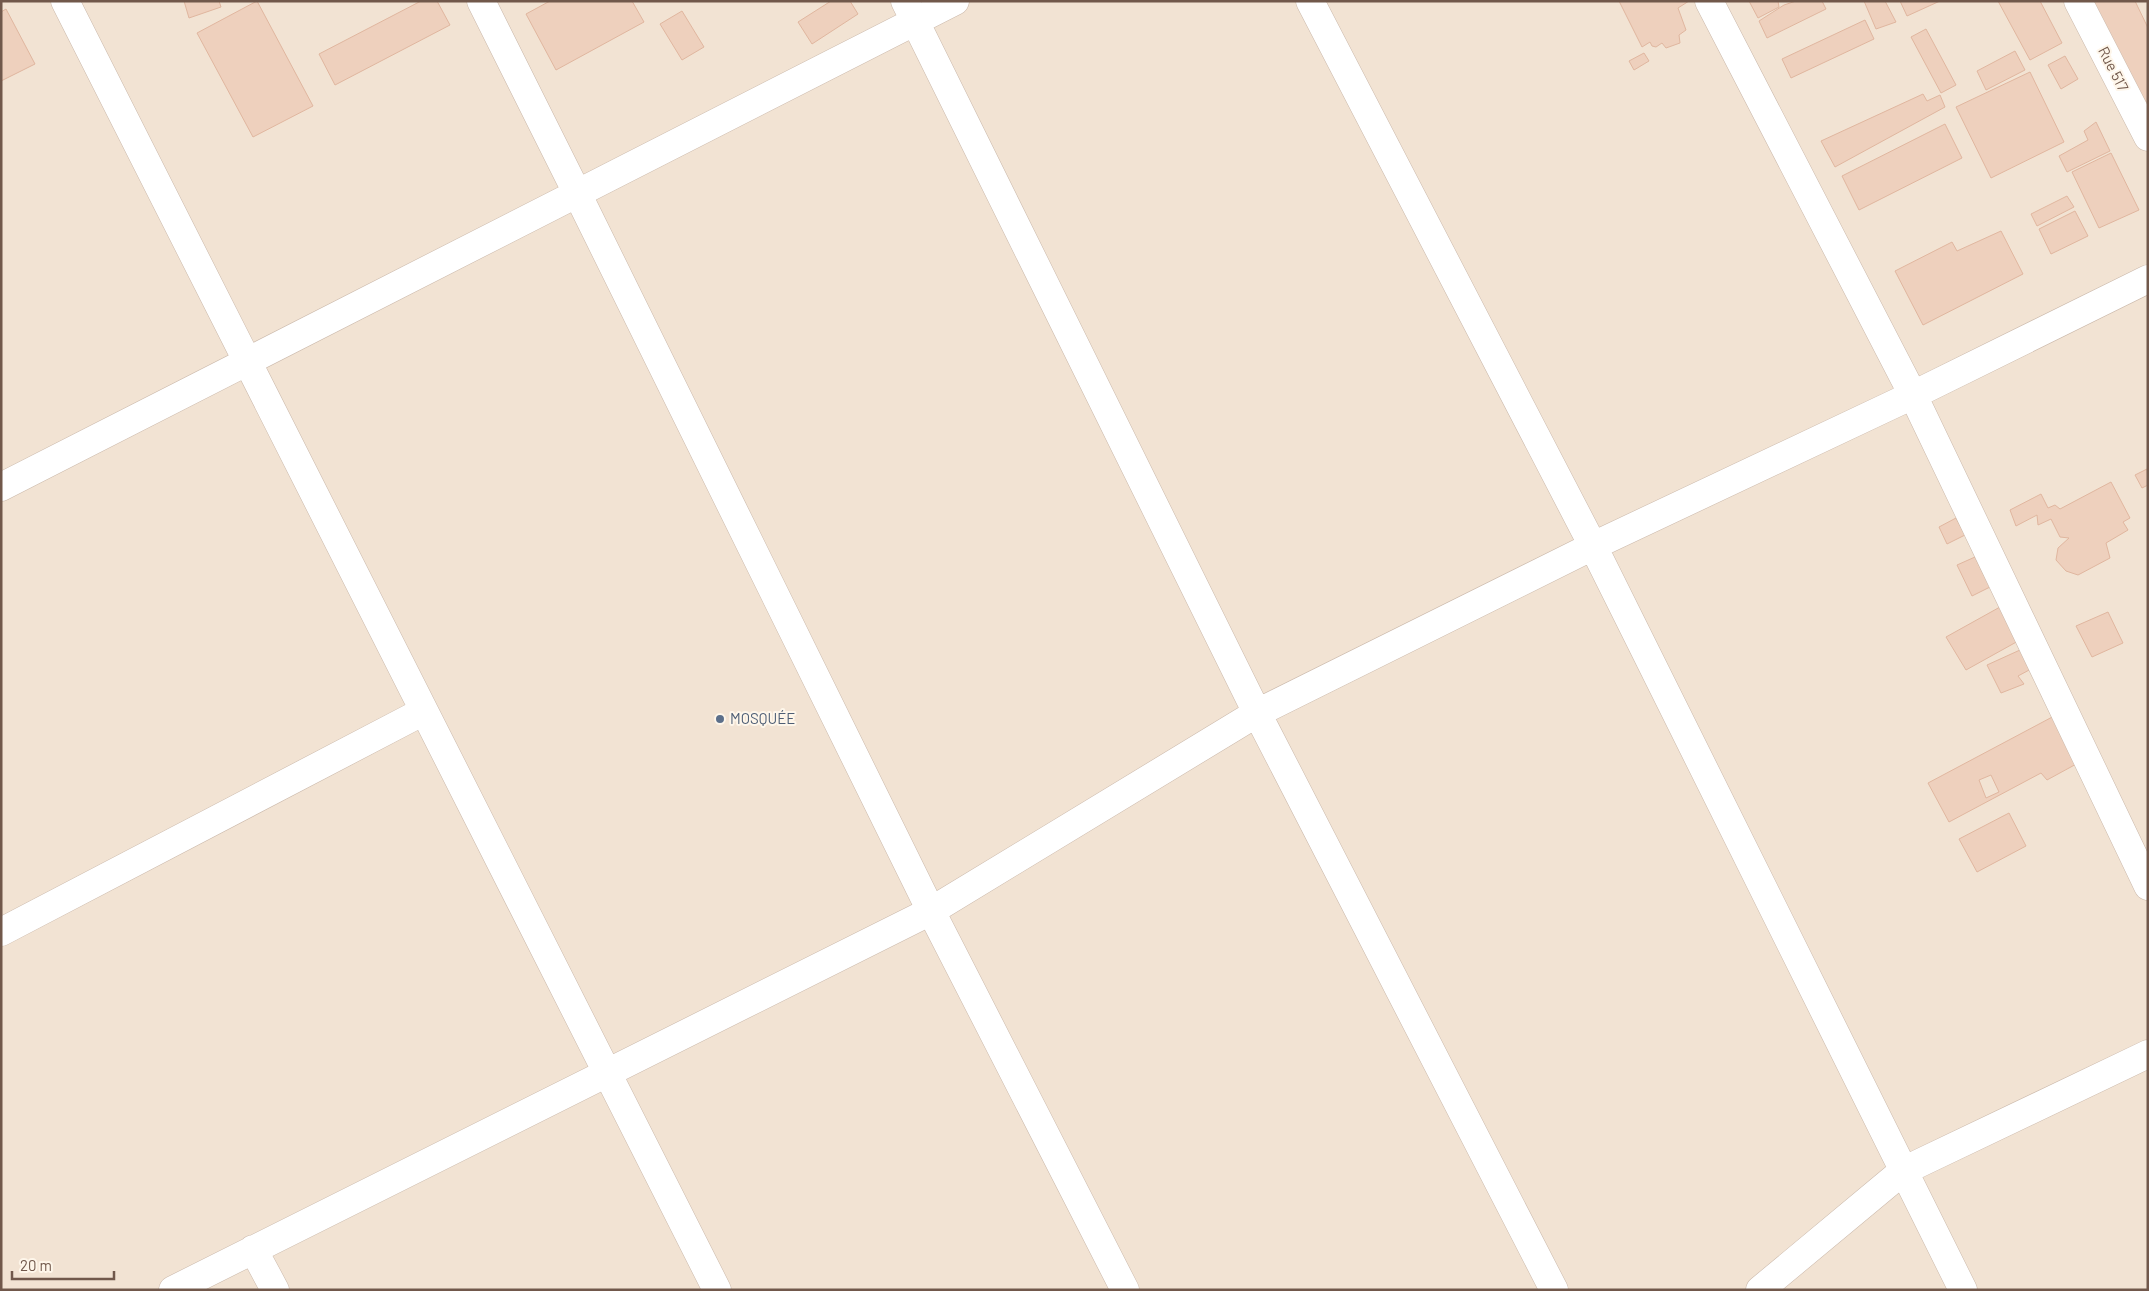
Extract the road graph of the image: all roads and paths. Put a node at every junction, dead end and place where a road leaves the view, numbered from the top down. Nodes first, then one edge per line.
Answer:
1 (65, 1) edge
2 (481, 1) edge
3 (956, 1) edge
4 (1310, 1) edge
5 (1709, 1) edge
6 (2078, 1) edge
7 (910, 12) edge
8 (2148, 136) edge
9 (578, 193) junction
10 (2148, 279) edge
11 (247, 361) junction
12 (1913, 395) junction
13 (1, 487) edge
14 (1593, 546) junction
15 (424, 711) junction
16 (1257, 714) junction
17 (2148, 886) edge
18 (931, 911) junction
19 (1, 932) edge
20 (2148, 1054) edge
21 (608, 1073) junction
22 (1903, 1171) junction
23 (253, 1250) junction
24 (173, 1290) edge
25 (275, 1290) edge
26 (718, 1290) edge
27 (1125, 1290) edge
28 (1554, 1290) edge
29 (1760, 1290) edge
30 (1963, 1290) edge

1 - 11 street
2 - 9 street
3 - 7 street
4 - 14 street
5 - 12 street
6 - 8 street, Rue 517
7 - 9 street
7 - 16 street
9 - 11 street
9 - 18 street
10 - 12 street
11 - 13 street
11 - 15 street
12 - 14 street
12 - 17 street
14 - 16 street
14 - 22 street
15 - 19 street
15 - 21 street
16 - 18 street
16 - 28 street
18 - 21 street
18 - 27 street
20 - 22 street
21 - 23 street
21 - 26 street
22 - 29 street
22 - 30 street
23 - 24 street
23 - 25 street

